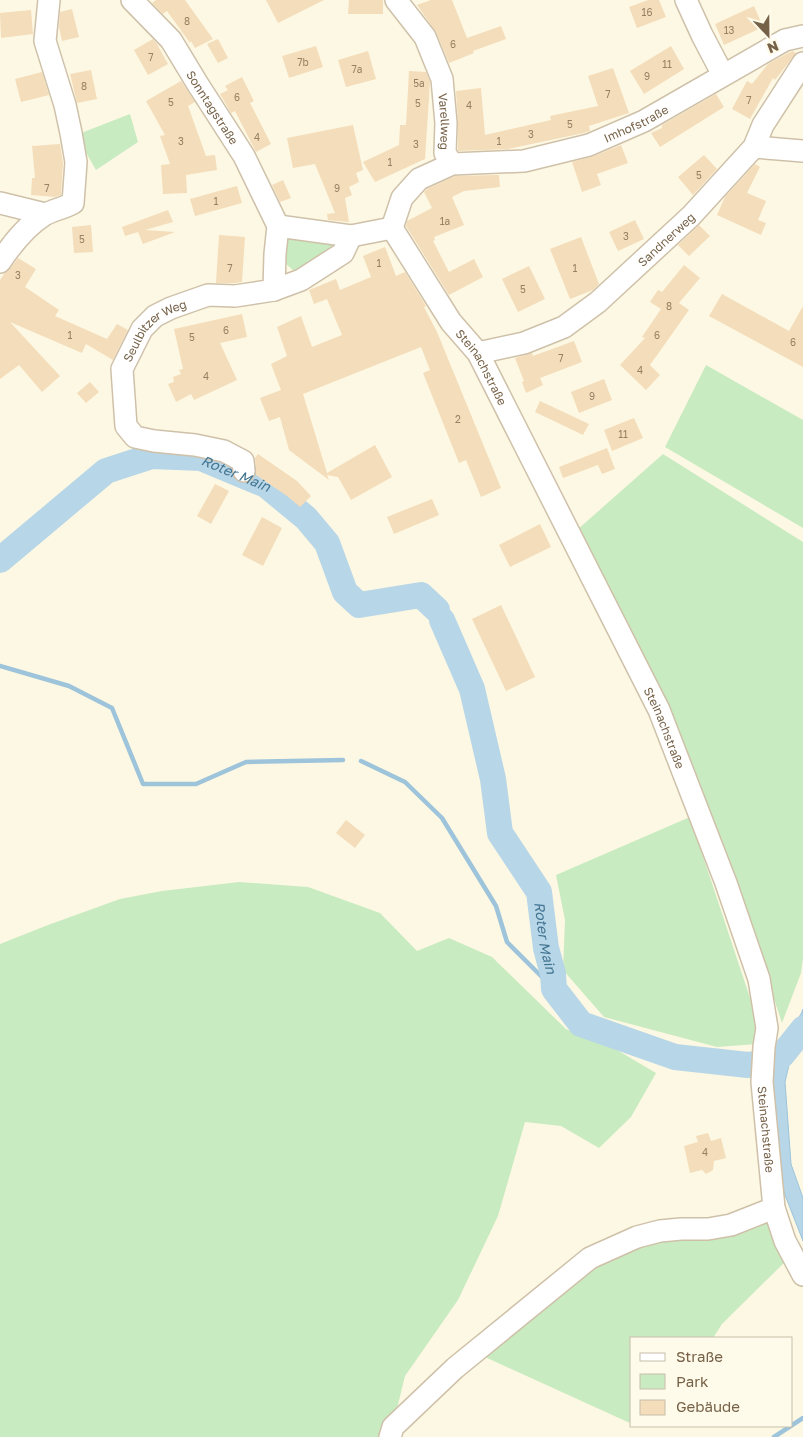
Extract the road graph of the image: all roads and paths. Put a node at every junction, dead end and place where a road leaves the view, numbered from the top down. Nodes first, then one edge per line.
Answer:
1 (49, 0) edge
2 (132, 0) edge
3 (396, 0) edge
4 (686, 0) edge
5 (803, 36) edge
6 (803, 64) edge
7 (723, 75) junction
8 (754, 147) junction
9 (803, 151) edge
10 (452, 164) junction
11 (0, 203) edge
12 (45, 214) junction
13 (278, 226) junction
14 (392, 228) junction
15 (351, 236) junction
16 (0, 262) edge
17 (274, 290) junction
18 (478, 353) junction
19 (244, 471) dead end
20 (774, 1208) junction
21 (803, 1274) edge
22 (390, 1437) edge

1 - 12 street
2 - 13 street, Sonntagstraße
3 - 10 street, Varellweg
4 - 7 street
5 - 7 street, Imhofstraße
6 - 8 street, Sandnerweg
7 - 10 street, Imhofstraße
8 - 9 street
8 - 18 street, Sandnerweg
10 - 14 street, Varellweg
11 - 12 street
12 - 16 street
13 - 15 street
13 - 17 street
14 - 15 street
14 - 18 street, Steinachstraße
15 - 17 street
17 - 19 street, Seulbitzer Weg
18 - 20 street, Steinachstraße
20 - 21 street, Steinachstraße
20 - 22 street

